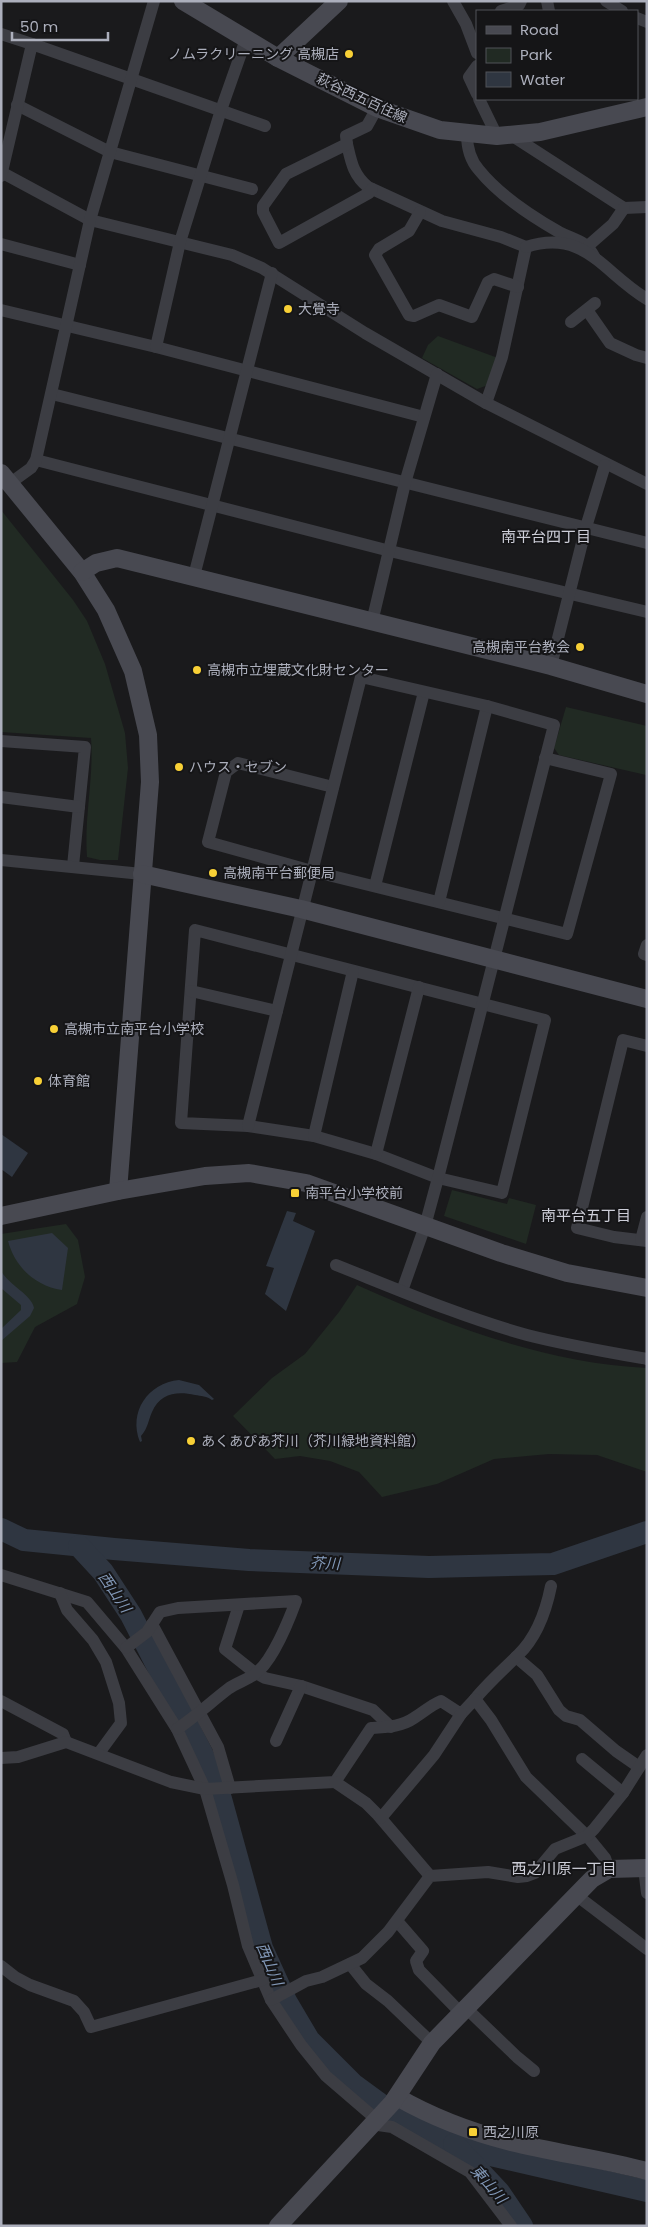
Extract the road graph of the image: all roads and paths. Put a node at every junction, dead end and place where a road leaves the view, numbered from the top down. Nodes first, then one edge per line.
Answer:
1 (154, 1) edge
2 (183, 1) edge
3 (340, 1) edge
4 (453, 1) edge
5 (521, 1) edge
6 (606, 1) edge
7 (504, 10) edge
8 (620, 10) edge
9 (471, 22) edge
10 (1, 34) edge
11 (246, 39) junction
12 (32, 44) junction
13 (476, 48) edge
14 (278, 58) junction
15 (476, 67) edge
16 (131, 79) junction
17 (476, 92) edge
18 (480, 100) edge
19 (18, 105) junction
20 (647, 107) edge
21 (378, 108) junction
22 (221, 110) junction
23 (265, 126) dead end
24 (467, 134) junction
25 (504, 136) junction
26 (347, 144) junction
27 (110, 152) junction
28 (2, 173) edge
29 (201, 176) junction
30 (252, 189) dead end
31 (372, 189) junction
32 (647, 207) edge
33 (624, 208) junction
34 (420, 212) junction
35 (90, 220) junction
36 (180, 242) junction
37 (1, 244) edge
38 (588, 245) junction
39 (526, 247) junction
40 (595, 258) junction
41 (80, 265) junction
42 (272, 273) junction
43 (518, 287) junction
44 (647, 299) edge
45 (1, 310) edge
46 (571, 322) dead end
47 (67, 324) junction
48 (156, 347) junction
49 (647, 358) edge
50 (247, 370) junction
51 (437, 374) junction
52 (52, 394) junction
53 (486, 403) junction
54 (424, 417) junction
55 (229, 438) junction
56 (36, 460) junction
57 (605, 465) junction
58 (5, 478) edge
59 (405, 483) junction
60 (647, 484) edge
61 (212, 504) junction
62 (586, 527) junction
63 (647, 543) edge
64 (390, 551) junction
65 (82, 572) junction
66 (194, 576) junction
67 (570, 594) junction
68 (647, 612) edge
69 (372, 622) junction
70 (551, 666) junction
71 (424, 692) junction
72 (647, 694) edge
73 (487, 706) junction
74 (1, 741) edge
75 (545, 758) junction
76 (332, 787) junction
77 (1, 797) edge
78 (79, 807) junction
79 (1, 860) edge
80 (73, 866) junction
81 (312, 871) junction
82 (142, 874) junction
83 (375, 886) junction
84 (439, 902) junction
85 (302, 909) junction
86 (505, 918) junction
87 (647, 945) edge
88 (291, 954) junction
89 (647, 955) edge
90 (495, 960) junction
91 (353, 971) junction
92 (419, 987) junction
93 (191, 991) junction
94 (647, 999) edge
95 (485, 1003) junction
96 (277, 1011) junction
97 (647, 1046) edge
98 (248, 1126) junction
99 (314, 1136) junction
100 (376, 1154) junction
101 (438, 1178) junction
102 (118, 1191) junction
103 (1, 1216) edge
104 (647, 1218) edge
105 (425, 1226) junction
106 (644, 1240) edge
107 (336, 1265) dead end
108 (647, 1288) edge
109 (402, 1291) junction
110 (647, 1359) edge
111 (1, 1574) edge
112 (551, 1586) dead end
113 (60, 1594) junction
114 (239, 1605) junction
115 (149, 1628) junction
116 (129, 1646) junction
117 (516, 1657) junction
118 (256, 1674) junction
119 (301, 1686) junction
120 (474, 1699) junction
121 (1, 1701) edge
122 (200, 1713) junction
123 (461, 1714) junction
124 (391, 1727) junction
125 (178, 1729) junction
126 (276, 1741) dead end
127 (66, 1742) junction
128 (99, 1754) junction
129 (647, 1755) edge
130 (1, 1758) edge
131 (582, 1759) dead end
132 (639, 1767) junction
133 (335, 1782) junction
134 (230, 1788) junction
135 (207, 1789) junction
136 (623, 1793) junction
137 (381, 1818) junction
138 (587, 1836) junction
139 (645, 1868) edge
140 (609, 1869) junction
141 (430, 1876) junction
142 (647, 1893) edge
143 (576, 1895) junction
144 (397, 1921) junction
145 (647, 1949) edge
146 (350, 1964) junction
147 (1, 1966) edge
148 (262, 1980) junction
149 (273, 1999) junction
150 (464, 2011) junction
151 (432, 2043) junction
152 (534, 2071) dead end
153 (395, 2100) junction
154 (373, 2122) junction
155 (647, 2171) edge
156 (278, 2226) edge
157 (511, 2226) edge

1 - 16 street
2 - 11 street, 萩谷西五百住線
3 - 14 street
4 - 9 street
5 - 7 street
6 - 8 street
9 - 13 street
10 - 12 street
11 - 14 street, 萩谷西五百住線
11 - 22 street
12 - 16 street
12 - 19 street
14 - 21 street, 萩谷西五百住線
15 - 17 street
16 - 22 street
16 - 27 street
18 - 25 street
19 - 27 street
19 - 28 street
20 - 25 street, 萩谷西五百住線
21 - 24 street, 萩谷西五百住線
21 - 26 street
22 - 23 street
22 - 29 street
24 - 25 street, 萩谷西五百住線
24 - 38 street
25 - 33 street
26 - 31 street
26 - 31 street
27 - 29 street
27 - 35 street
28 - 35 street
29 - 30 street
29 - 36 street
31 - 34 street
32 - 33 street
33 - 38 street
34 - 39 street
34 - 43 street
35 - 36 street
35 - 41 street
36 - 42 street
36 - 48 street
37 - 41 street
38 - 40 street
39 - 40 street
39 - 43 street
40 - 44 street
41 - 47 street
42 - 50 street
42 - 51 street
43 - 53 street
45 - 47 street
46 - 49 street
47 - 48 street
47 - 52 street
48 - 50 street
50 - 54 street
50 - 55 street
51 - 53 street
51 - 54 street
52 - 55 street
52 - 56 street
53 - 57 street
54 - 59 street
55 - 59 street
55 - 61 street
56 - 58 street
56 - 61 street
57 - 60 street
57 - 62 street
58 - 65 street
59 - 62 street
59 - 64 street
61 - 64 street
61 - 66 street
62 - 63 street
62 - 67 street
64 - 67 street
64 - 69 street
65 - 66 street
65 - 82 street
66 - 69 street
67 - 68 street
67 - 70 street
69 - 70 street
70 - 72 street
71 - 73 street
71 - 76 street
71 - 83 street
73 - 75 street
73 - 84 street
74 - 78 street
75 - 86 street
75 - 86 street
76 - 81 street
76 - 81 street
77 - 78 street
78 - 80 street
79 - 80 street
80 - 82 street
81 - 83 street
81 - 85 street
82 - 85 street
82 - 102 street
83 - 84 street
84 - 86 street
85 - 88 street
85 - 90 street
86 - 90 street
87 - 89 street
88 - 91 street
88 - 93 street
88 - 96 street
90 - 94 street
90 - 95 street
91 - 92 street
91 - 99 street
92 - 95 street
92 - 100 street
93 - 96 street
93 - 98 street
95 - 101 street
95 - 101 street
96 - 98 street
97 - 106 street
98 - 99 street
99 - 100 street
100 - 101 street
101 - 105 street
102 - 103 street
102 - 105 street
104 - 106 street
105 - 108 street
105 - 109 street
107 - 109 street
109 - 110 street
111 - 113 street
112 - 117 street
113 - 116 street
113 - 128 street
114 - 115 street
114 - 118 street
114 - 118 street
115 - 116 street
115 - 122 street
116 - 125 street
117 - 120 street
117 - 132 street
118 - 119 street
118 - 122 street
119 - 124 street
119 - 126 street
120 - 123 street
120 - 138 street
121 - 127 street
122 - 125 street
122 - 134 street
123 - 124 street
123 - 137 street
124 - 133 street
125 - 135 street
127 - 128 street
127 - 130 street
128 - 135 street
129 - 132 street
131 - 136 street
132 - 136 street
133 - 134 street
133 - 137 street
134 - 135 street
135 - 148 street
136 - 138 street
137 - 141 street
138 - 140 street
138 - 141 street
139 - 140 street
139 - 142 street
140 - 143 street
141 - 144 street
143 - 145 street
143 - 150 street
144 - 146 street
144 - 150 street
146 - 149 street
146 - 151 street
147 - 148 street
148 - 149 street
149 - 154 street
150 - 151 street
150 - 152 street
151 - 153 street
153 - 154 street
153 - 155 street
154 - 156 street
154 - 157 street

